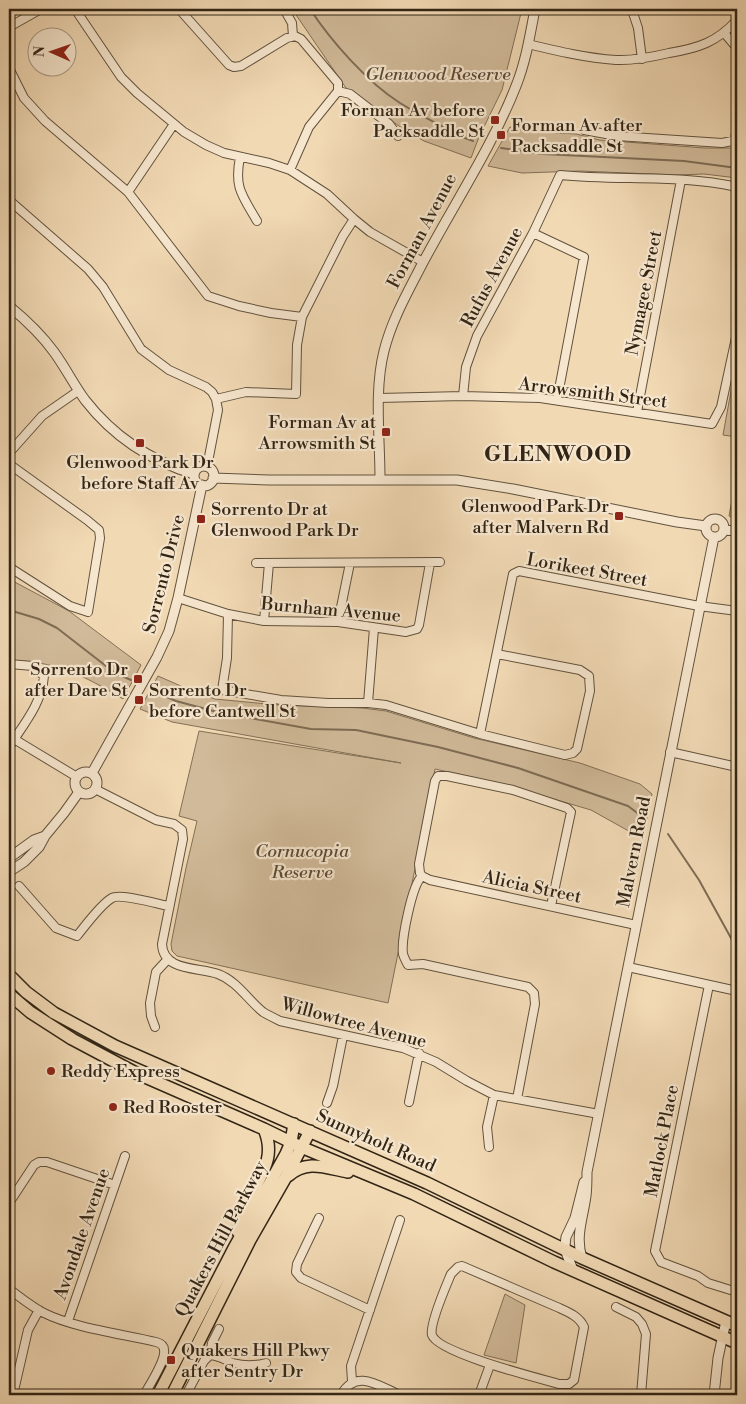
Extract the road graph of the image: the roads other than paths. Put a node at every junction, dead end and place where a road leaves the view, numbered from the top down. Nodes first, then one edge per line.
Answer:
1 (41, 9) edge
2 (74, 9) edge
3 (178, 9) edge
4 (284, 9) edge
5 (535, 9) edge
6 (632, 10) dead end
7 (737, 20) edge
8 (9, 27) edge
9 (725, 34) junction
10 (293, 36) junction
11 (528, 44) junction
12 (737, 48) edge
13 (642, 59) junction
14 (9, 68) edge
15 (338, 91) junction
16 (174, 124) junction
17 (737, 126) edge
18 (584, 130) dead end
19 (398, 136) dead end
20 (736, 140) edge
21 (240, 157) junction
22 (290, 170) junction
23 (681, 180) junction
24 (737, 187) edge
25 (128, 192) junction
26 (9, 200) edge
27 (354, 219) junction
28 (257, 221) dead end
29 (533, 232) junction
30 (422, 262) junction
31 (9, 306) edge
32 (302, 317) junction
33 (737, 333) edge
34 (78, 391) junction
35 (463, 396) junction
36 (379, 398) junction
37 (216, 399) junction
38 (557, 400) junction
39 (637, 412) junction
40 (9, 453) edge
41 (9, 464) edge
42 (207, 467) junction
43 (194, 474) junction
44 (213, 478) junction
45 (380, 479) junction
46 (202, 485) junction
47 (706, 526) junction
48 (724, 530) junction
49 (737, 531) edge
50 (714, 538) junction
51 (440, 562) dead end
52 (256, 563) dead end
53 (269, 563) junction
54 (350, 563) junction
55 (430, 563) junction
56 (9, 567) edge
57 (178, 598) junction
58 (699, 606) junction
59 (737, 611) edge
60 (228, 614) junction
61 (264, 621) junction
62 (338, 622) junction
63 (374, 628) junction
64 (498, 654) junction
65 (9, 664) edge
66 (368, 702) junction
67 (480, 734) junction
68 (14, 739) junction
69 (9, 747) edge
70 (670, 752) junction
71 (737, 767) edge
72 (92, 773) junction
73 (77, 777) junction
74 (95, 789) junction
75 (79, 792) junction
76 (45, 836) junction
77 (9, 858) edge
78 (9, 872) edge
79 (422, 876) junction
80 (19, 886) dead end
81 (169, 906) junction
82 (551, 906) junction
83 (636, 925) junction
84 (168, 959) junction
85 (628, 967) junction
86 (9, 975) edge
87 (709, 985) junction
88 (737, 991) edge
89 (9, 994) edge
90 (155, 1027) dead end
91 (343, 1036) junction
92 (419, 1053) junction
93 (494, 1095) junction
94 (517, 1099) junction
95 (408, 1102) dead end
96 (327, 1103) dead end
97 (599, 1114) junction
98 (294, 1124) junction
99 (264, 1129) junction
100 (310, 1131) junction
101 (296, 1145) junction
102 (489, 1147) dead end
103 (125, 1156) dead end
104 (587, 1172) junction
105 (372, 1176) junction
106 (286, 1178) junction
107 (115, 1185) junction
108 (9, 1187) edge
109 (16, 1193) junction
110 (9, 1204) edge
111 (319, 1218) dead end
112 (400, 1220) dead end
113 (233, 1250) junction
114 (565, 1250) junction
115 (582, 1258) junction
116 (573, 1270) junction
117 (9, 1289) edge
118 (737, 1292) edge
119 (616, 1308) dead end
120 (39, 1310) junction
121 (370, 1310) junction
122 (68, 1321) junction
123 (726, 1322) junction
124 (737, 1326) edge
125 (219, 1330) dead end
126 (723, 1337) junction
127 (737, 1343) edge
128 (210, 1355) junction
129 (266, 1363) dead end
130 (490, 1365) junction
131 (352, 1381) junction
132 (13, 1395) edge
133 (144, 1395) edge
134 (158, 1395) edge
135 (172, 1395) edge
136 (186, 1395) edge
137 (341, 1395) edge
138 (400, 1395) edge
139 (479, 1395) edge
140 (641, 1395) edge
141 (714, 1395) edge

1 - 8 street
2 - 16 street
3 - 10 street
4 - 10 street
5 - 11 street, Forman Avenue
6 - 13 street
7 - 9 street
9 - 12 street
9 - 13 street
10 - 15 street
11 - 13 street
11 - 30 street, Forman Avenue
14 - 25 street
15 - 19 street
15 - 22 street
16 - 21 street
16 - 25 street
17 - 20 street
18 - 20 street
21 - 22 street
21 - 28 street
22 - 27 street
23 - 24 street
23 - 29 street, Rufus Avenue
23 - 39 street, Nymagee Street
25 - 32 street
26 - 37 street
27 - 30 street
27 - 32 street
29 - 35 street, Rufus Avenue
29 - 38 street
30 - 36 street, Forman Avenue
31 - 34 street
32 - 37 street
33 - 39 street, Arrowsmith Street
34 - 40 street
34 - 43 street
35 - 36 street, Arrowsmith Street
35 - 38 street, Arrowsmith Street
36 - 45 street, Forman Avenue
37 - 42 street
38 - 39 street, Arrowsmith Street
41 - 56 street
42 - 43 street
42 - 44 street
43 - 46 street
44 - 45 street
44 - 46 street
45 - 47 street
46 - 57 street, Sorrento Drive
47 - 48 street
47 - 50 street
48 - 49 street
48 - 50 street
50 - 58 street, Malvern Road
51 - 55 street
52 - 53 street
53 - 54 street
53 - 61 street
54 - 55 street
54 - 62 street
55 - 63 street, Burnham Avenue
57 - 60 street, Burnham Avenue
57 - 72 street, Sorrento Drive
58 - 59 street
58 - 64 street, Lorikeet Street
58 - 70 street, Malvern Road
60 - 61 street, Burnham Avenue
60 - 66 street
61 - 62 street, Burnham Avenue
62 - 63 street, Burnham Avenue
63 - 66 street
64 - 67 street, Lorikeet Street
64 - 67 street
65 - 68 street
66 - 67 street
68 - 69 street
68 - 73 street
70 - 71 street
70 - 83 street, Malvern Road
72 - 73 street
72 - 74 street
73 - 75 street
74 - 75 street
74 - 81 street
75 - 76 street
76 - 77 street
76 - 78 street
79 - 82 street, Alicia Street
79 - 82 street
79 - 94 street
80 - 81 street
81 - 84 street
82 - 83 street, Alicia Street
83 - 85 street, Malvern Road
84 - 90 street
84 - 91 street, Willowtree Avenue
85 - 87 street
85 - 97 street, Malvern Road
86 - 98 main road, Sunnyholt Road
87 - 88 street
87 - 118 street, Matlock Place
89 - 99 main road, Sunnyholt Road
91 - 92 street, Willowtree Avenue
91 - 96 street
92 - 93 street, Willowtree Avenue
92 - 95 street
93 - 94 street, Willowtree Avenue
93 - 102 street
94 - 97 street, Willowtree Avenue
97 - 104 street, Malvern Road
98 - 100 main road, Sunnyholt Road
98 - 101 main road, Quakers Hill Parkway
99 - 101 main road, Sunnyholt Road
99 - 113 main road
100 - 101 main road, Quakers Hill Parkway
100 - 114 main road, Sunnyholt Road
101 - 105 main road, Sunnyholt Road
101 - 106 main road, Quakers Hill Parkway
101 - 113 main road, Quakers Hill Parkway
103 - 107 street, Avondale Avenue
104 - 114 street, Malvern Road
104 - 115 street, Malvern Road
105 - 106 main road
105 - 116 main road, Sunnyholt Road
106 - 135 main road, Quakers Hill Parkway
107 - 109 street
107 - 122 street, Avondale Avenue
108 - 109 street
109 - 110 street
111 - 121 street
112 - 121 street
113 - 134 main road, Quakers Hill Parkway
114 - 115 main road, Sunnyholt Road
114 - 116 street
115 - 123 main road, Sunnyholt Road
116 - 126 main road, Sunnyholt Road
117 - 120 street
119 - 140 street
120 - 122 street
120 - 132 street
121 - 131 street
122 - 133 street
123 - 124 main road, Sunnyholt Road
123 - 126 street
125 - 128 street
126 - 127 main road, Sunnyholt Road
126 - 141 street
128 - 129 street
128 - 136 street
130 - 130 street
130 - 139 street
131 - 137 street
131 - 138 street

